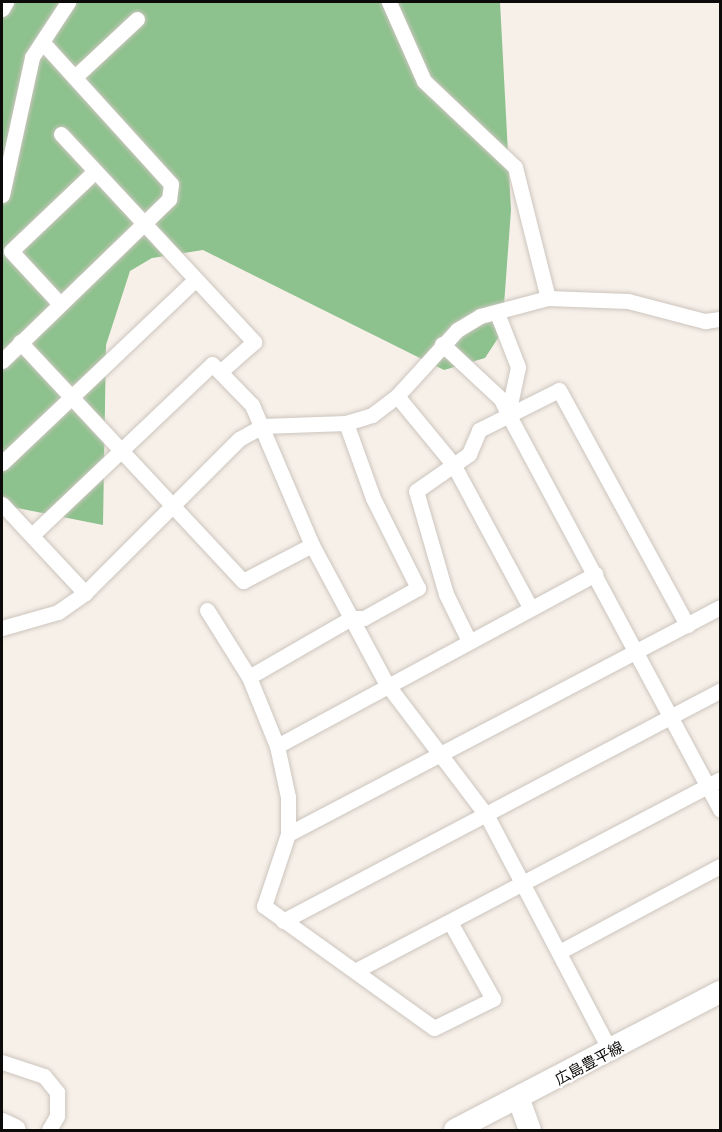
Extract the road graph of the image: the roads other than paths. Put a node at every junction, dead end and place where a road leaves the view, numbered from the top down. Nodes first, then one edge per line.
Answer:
1 (68, 2) edge
2 (388, 2) edge
3 (137, 19) dead end
4 (43, 42) junction
5 (77, 75) junction
6 (61, 134) dead end
7 (94, 172) junction
8 (2, 195) edge
9 (142, 225) junction
10 (195, 280) junction
11 (548, 298) junction
12 (60, 304) junction
13 (497, 313) junction
14 (720, 319) edge
15 (20, 342) junction
16 (442, 344) junction
17 (2, 361) edge
18 (220, 372) junction
19 (70, 394) junction
20 (397, 396) junction
21 (508, 414) junction
22 (346, 423) junction
23 (262, 426) junction
24 (120, 448) junction
25 (2, 463) edge
26 (453, 464) junction
27 (2, 504) edge
28 (173, 506) junction
29 (32, 535) junction
30 (312, 545) junction
31 (595, 574) junction
32 (85, 593) junction
33 (530, 607) junction
34 (720, 607) edge
35 (207, 610) dead end
36 (351, 618) junction
37 (687, 625) junction
38 (2, 628) edge
39 (468, 639) junction
40 (636, 652) junction
41 (249, 677) junction
42 (386, 683) junction
43 (720, 691) edge
44 (671, 717) junction
45 (277, 746) junction
46 (442, 756) junction
47 (714, 783) edge
48 (720, 810) edge
49 (487, 816) junction
50 (288, 834) junction
51 (720, 866) edge
52 (523, 884) junction
53 (283, 921) junction
54 (450, 922) junction
55 (561, 951) junction
56 (355, 971) junction
57 (720, 992) edge
58 (611, 1052) junction
59 (2, 1062) edge
60 (519, 1100) junction
61 (2, 1124) edge
62 (15, 1131) edge
63 (49, 1131) edge
64 (455, 1131) edge
65 (530, 1131) edge

1 - 4 street
2 - 11 street
3 - 5 street
4 - 5 street
4 - 8 street
5 - 9 street
6 - 7 street
7 - 9 street
7 - 12 street
9 - 10 street
9 - 12 street
10 - 18 street
10 - 19 street
11 - 13 street
11 - 14 street
12 - 15 street
13 - 16 street
13 - 21 street
15 - 17 street
15 - 19 street
16 - 20 street
16 - 21 street
18 - 23 street
18 - 24 street
19 - 24 street
19 - 25 street
20 - 22 street
20 - 26 street
21 - 26 street
21 - 31 street
21 - 37 street
22 - 23 street
22 - 36 street
23 - 28 street
23 - 30 street
24 - 28 street
24 - 29 street
26 - 33 street
26 - 39 street
27 - 29 street
28 - 30 street
28 - 32 street
29 - 32 street
30 - 36 street
31 - 33 street
31 - 40 street
32 - 38 street
33 - 39 street
34 - 37 street
35 - 41 street
36 - 41 street
36 - 42 street
37 - 40 street
39 - 42 street
40 - 44 street
40 - 46 street
41 - 45 street
42 - 45 street
42 - 46 street
43 - 44 street
44 - 47 street
44 - 49 street
45 - 50 street
46 - 49 street
46 - 50 street
47 - 48 street
47 - 52 street
49 - 52 street
49 - 53 street
50 - 53 street
51 - 55 street
52 - 54 street
52 - 55 street
53 - 56 street
54 - 56 street
54 - 56 street
55 - 58 street
57 - 58 main road, 広島豊平線
58 - 60 main road, 広島豊平線
59 - 63 street
60 - 64 main road, 広島豊平線
60 - 65 main road
61 - 62 main road

